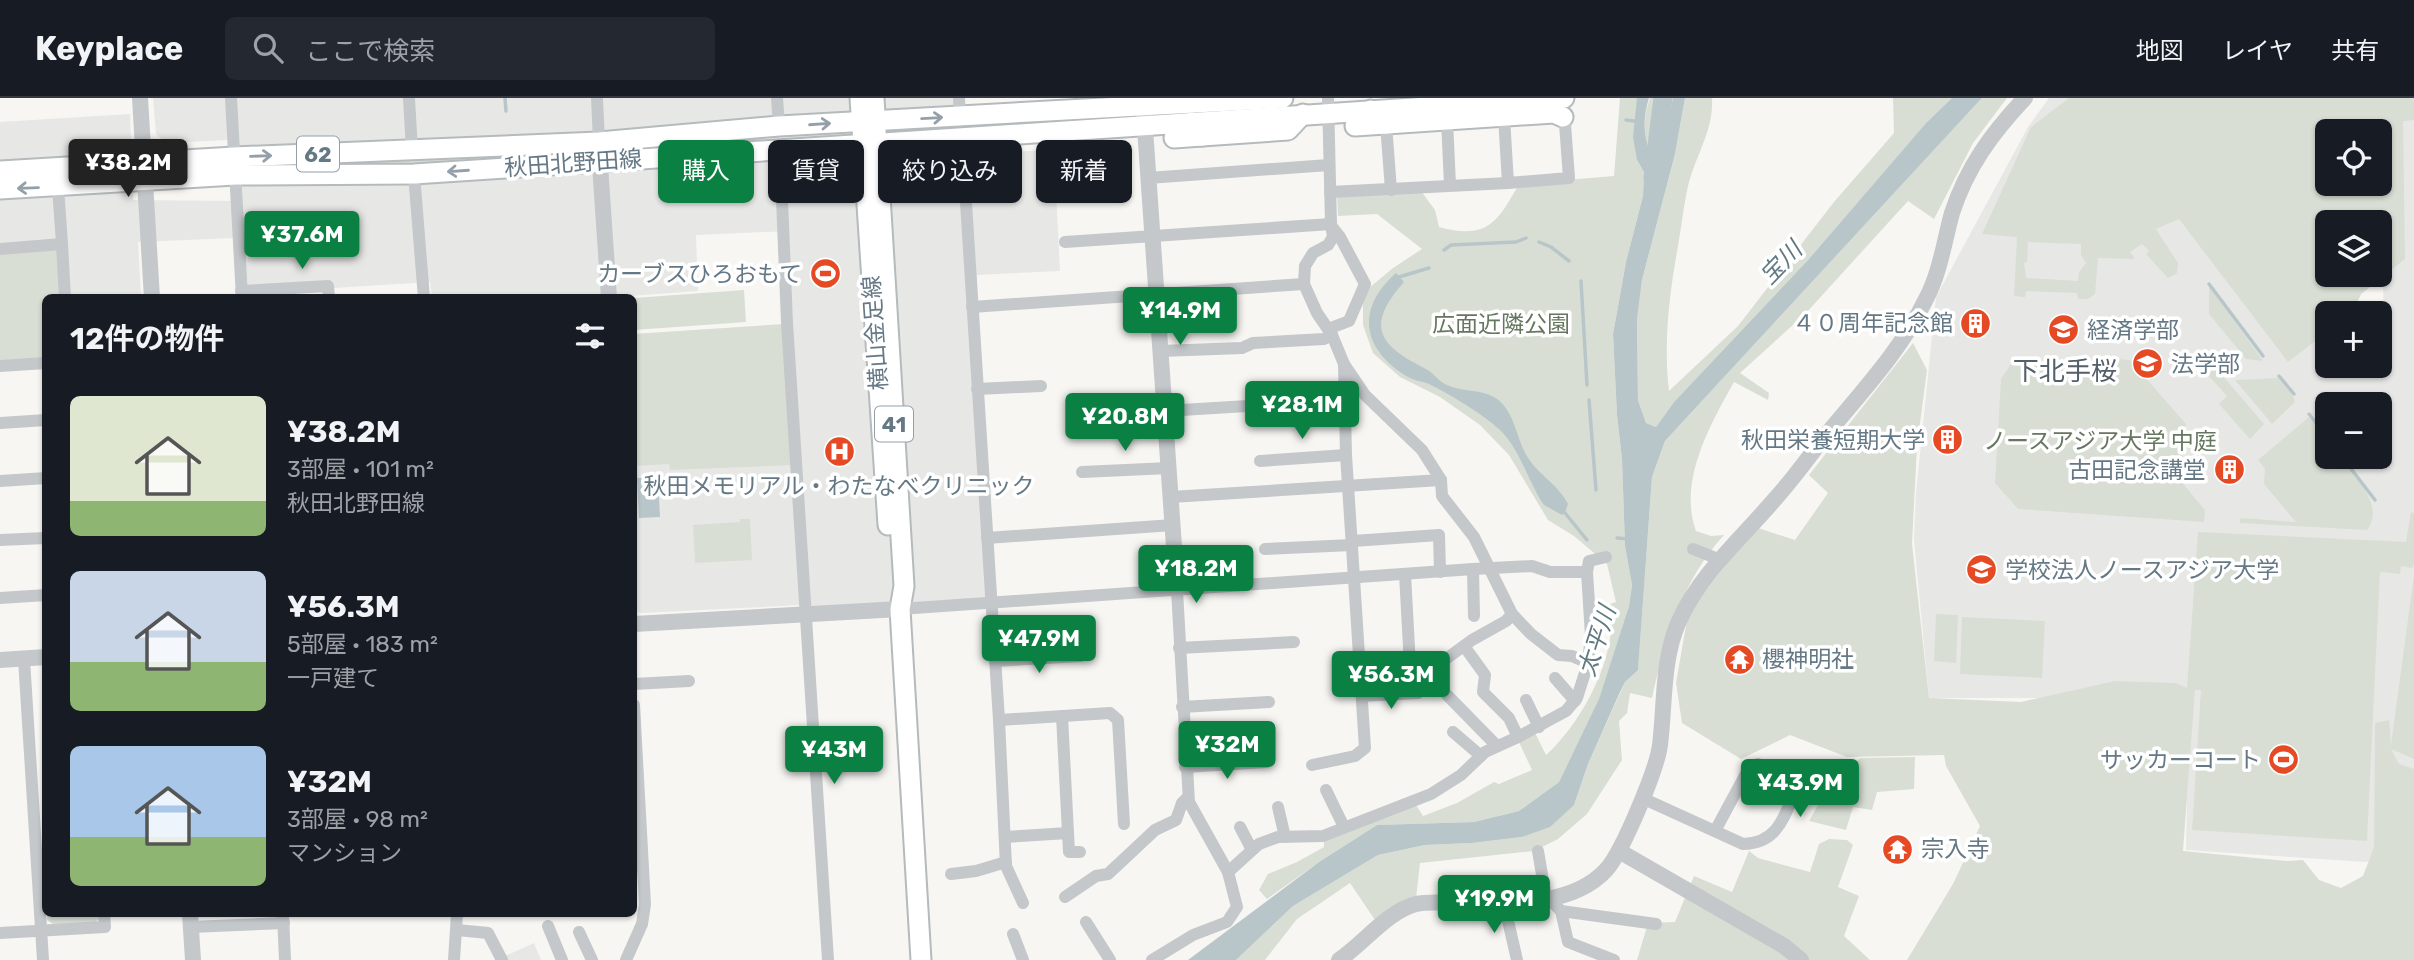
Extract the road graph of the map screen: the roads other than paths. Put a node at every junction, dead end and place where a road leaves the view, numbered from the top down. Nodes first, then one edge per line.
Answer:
1 (140, 98) edge
2 (231, 98) edge
3 (409, 98) edge
4 (597, 98) edge
5 (777, 98) edge
6 (860, 98) edge
7 (874, 98) edge
8 (1074, 98) edge
9 (1283, 98) edge
10 (2025, 98) edge
11 (1176, 102) edge
12 (1091, 104) edge
13 (1328, 105) edge
14 (960, 107) edge
15 (1563, 108) edge
16 (1144, 110) edge
17 (1371, 110) junction
18 (989, 115) junction
19 (1504, 117) junction
20 (1447, 120) junction
21 (868, 121) junction
22 (1386, 124) junction
23 (1355, 126) dead end
24 (779, 127) junction
25 (1197, 129) junction
26 (1174, 138) dead end
27 (962, 139) junction
28 (864, 144) edge
29 (870, 144) junction
30 (412, 150) junction
31 (768, 150) edge
32 (599, 151) junction
33 (1329, 165) junction
34 (234, 166) junction
35 (0, 171) edge
36 (145, 172) junction
37 (414, 174) junction
38 (1148, 178) junction
39 (1508, 183) junction
40 (1450, 185) junction
41 (58, 187) junction
42 (0, 189) edge
43 (1391, 190) junction
44 (1329, 192) junction
45 (782, 203) edge
46 (1331, 225) junction
47 (1154, 237) junction
48 (1065, 242) dead end
49 (62, 244) junction
50 (0, 249) edge
51 (1304, 284) junction
52 (65, 294) edge
53 (152, 294) edge
54 (242, 294) edge
55 (329, 294) edge
56 (424, 294) edge
57 (609, 294) edge
58 (1158, 295) junction
59 (972, 307) junction
60 (1330, 332) junction
61 (1161, 351) junction
62 (42, 363) edge
63 (1344, 364) junction
64 (0, 366) edge
65 (1041, 386) dead end
66 (977, 389) junction
67 (1344, 400) junction
68 (1165, 411) junction
69 (42, 420) edge
70 (0, 423) edge
71 (1346, 455) junction
72 (1260, 461) dead end
73 (1169, 468) junction
74 (1082, 472) dead end
75 (42, 478) edge
76 (1441, 480) junction
77 (0, 481) edge
78 (1349, 486) junction
79 (1171, 497) junction
80 (1172, 525) junction
81 (42, 538) edge
82 (987, 538) junction
83 (0, 540) edge
84 (1352, 543) junction
85 (1265, 549) dead end
86 (1693, 549) dead end
87 (1606, 557) dead end
88 (1721, 560) junction
89 (1491, 568) junction
90 (1473, 569) junction
91 (1440, 572) junction
92 (1587, 572) junction
93 (1405, 574) junction
94 (1354, 578) junction
95 (1177, 590) junction
96 (42, 595) edge
97 (0, 598) edge
98 (991, 604) junction
99 (900, 609) junction
100 (806, 614) junction
101 (1513, 614) junction
102 (1474, 615) dead end
103 (637, 624) edge
104 (1294, 642) dead end
105 (1464, 646) junction
106 (1179, 648) junction
107 (1080, 656) dead end
108 (42, 657) edge
109 (24, 659) junction
110 (0, 660) edge
111 (995, 662) junction
112 (1588, 663) junction
113 (1439, 664) dead end
114 (1410, 666) dead end
115 (1555, 678) dead end
116 (690, 681) dead end
117 (637, 684) edge
118 (1419, 693) dead end
119 (1447, 695) dead end
120 (1362, 696) junction
121 (1526, 700) dead end
122 (1576, 701) junction
123 (1269, 702) dead end
124 (1182, 708) junction
125 (1062, 716) junction
126 (999, 720) junction
127 (1539, 727) junction
128 (1453, 732) dead end
129 (1518, 737) junction
130 (1497, 746) junction
131 (1481, 756) junction
132 (1266, 762) dead end
133 (1312, 765) dead end
134 (1185, 767) junction
135 (1326, 790) dead end
136 (1188, 797) junction
137 (1642, 798) junction
138 (637, 802) edge
139 (1278, 807) dead end
140 (1124, 824) dead end
141 (1240, 827) dead end
142 (1343, 827) junction
143 (1714, 831) junction
144 (1068, 833) junction
145 (1005, 837) junction
146 (1285, 837) junction
147 (1252, 850) junction
148 (1538, 851) dead end
149 (1619, 851) junction
150 (1080, 852) dead end
151 (1006, 862) junction
152 (1228, 872) junction
153 (951, 874) dead end
154 (639, 888) edge
155 (1065, 898) dead end
156 (1547, 898) junction
157 (1023, 903) dead end
158 (1504, 903) junction
159 (1561, 911) junction
160 (104, 917) edge
161 (457, 917) edge
162 (283, 918) edge
163 (191, 920) edge
164 (1086, 922) dead end
165 (1656, 924) dead end
166 (548, 926) dead end
167 (457, 929) junction
168 (42, 931) junction
169 (579, 932) dead end
170 (0, 933) edge
171 (1013, 934) dead end
172 (43, 960) edge
173 (193, 960) edge
174 (285, 960) edge
175 (454, 960) edge
176 (502, 960) edge
177 (562, 960) edge
178 (592, 960) edge
179 (626, 960) edge
180 (828, 960) edge
181 (921, 960) edge
182 (1023, 960) edge
183 (1110, 960) edge
184 (1153, 960) edge
185 (1339, 960) edge
186 (1517, 960) edge
187 (1614, 960) edge
188 (1801, 960) edge

1 - 36 street
2 - 34 street
3 - 30 street
4 - 32 street
5 - 24 street
6 - 21 main road, 横山金足線 / 41
7 - 21 main road, 横山金足線 / 41
8 - 18 main road
9 - 11 main road, 秋田北野田線 / 62
10 - 88 street
11 - 16 main road, 秋田北野田線 / 62
12 - 16 main road, 秋田北野田線 / 62
12 - 18 main road, 秋田北野田線 / 62
13 - 17 main road, 秋田北野田線 / 62
13 - 25 main road, 秋田北野田線 / 62
13 - 33 street
14 - 18 main road, 秋田北野田線 / 62
21 -> 14 main road, 秋田北野田線 / 62
15 - 17 main road, 秋田北野田線 / 62
15 - 19 main road
15 - 39 street
16 - 25 main road, 秋田北野田線 / 62
16 - 27 main road, 秋田北野田線 / 62
16 - 38 street
17 - 22 main road
19 - 20 main road
19 - 39 street
20 - 22 main road
20 - 40 street
24 -> 21 main road, 秋田北野田線 / 62
21 - 29 main road, 横山金足線 / 41
22 - 23 main road
22 - 43 street
24 - 32 main road, 秋田北野田線 / 62
25 - 26 main road
27 - 29 main road, 秋田北野田線 / 62
27 - 59 street
28 - 29 main road, 秋田北野田線 / 62
29 - 99 main road, 横山金足線 / 41
30 - 32 main road, 秋田北野田線 / 62
34 -> 30 main road, 秋田北野田線 / 62
31 - 32 main road, 秋田北野田線 / 62
32 -> 37 main road, 秋田北野田線 / 62
32 - 57 street
33 - 38 street
33 - 44 street
34 - 36 main road, 秋田北野田線 / 62
34 - 37 main road, 秋田北野田線 / 62
34 - 54 street
35 - 36 main road, 秋田北野田線 / 62
36 - 41 main road, 秋田北野田線 / 62
36 - 53 street
37 - 56 street
38 - 47 street
39 - 40 street
40 - 43 street
41 -> 42 main road, 秋田北野田線 / 62
41 - 49 street
43 - 44 street
44 - 46 street
45 - 100 street
46 - 47 street
46 - 51 street
46 - 60 street
47 - 48 street
47 - 58 street
49 - 50 street
49 - 52 street
51 - 58 street
51 - 60 street
54 - 55 street
58 - 59 street
58 - 61 street
59 - 66 street
60 - 61 street
60 - 63 street
61 - 68 street
62 - 64 street
63 - 67 street
63 - 76 street
65 - 66 street
66 - 82 street
67 - 68 street
67 - 71 street
68 - 73 street
69 - 70 street
71 - 72 street
71 - 78 street
73 - 74 street
73 - 79 street
75 - 77 street
76 - 78 street
76 - 89 street
78 - 79 street
78 - 84 street
79 - 80 street
80 - 82 street
80 - 95 street
81 - 83 street
82 - 98 street
84 - 85 street
84 - 91 street
84 - 94 street
86 - 88 street
87 - 92 street
88 - 137 street
89 - 90 street
89 - 92 street
89 - 101 street
90 - 91 street
90 - 102 street
91 - 93 street
92 - 112 street
93 - 94 street
93 - 114 street
94 - 95 street
94 - 120 street
95 - 98 street
95 - 106 street
96 - 97 street
98 - 99 street
98 - 111 street
99 - 100 street
99 - 181 main road, 横山金足線 / 41
100 - 103 street
100 - 180 street
101 - 105 street
101 - 112 street
104 - 106 street
105 - 113 street
105 - 129 street
106 - 124 street
107 - 111 street
108 - 109 street
109 - 110 street
109 - 168 street
111 - 126 street
112 - 122 street
115 - 122 street
116 - 117 street
118 - 120 street
119 - 130 street
120 - 133 street
121 - 127 street
122 - 127 street
123 - 124 street
124 - 134 street
125 - 126 street
125 - 140 street
125 - 144 street
126 - 145 street
127 - 129 street
128 - 131 street
129 - 130 street
130 - 131 street
131 - 142 street
132 - 134 street
134 - 136 street
135 - 142 street
136 - 152 street
136 - 155 street
137 - 143 street
137 - 149 street
138 - 154 street
139 - 146 street
141 - 147 street
142 - 146 street
143 - 143 street
144 - 145 street
144 - 150 street
145 - 151 street
146 - 147 street
147 - 152 street
148 - 156 street
149 - 156 street
149 - 188 street
151 - 153 street
151 - 157 street
152 - 184 street
154 - 179 street
156 - 158 street
156 - 159 street
158 - 185 street
158 - 186 street
159 - 165 street
159 - 187 street
160 - 168 street
161 - 167 street
162 - 163 street
162 - 174 street
163 - 173 street
164 - 183 street
166 - 177 street
167 - 175 street
167 - 176 street
168 - 170 street
168 - 172 street
169 - 178 street
171 - 182 street

